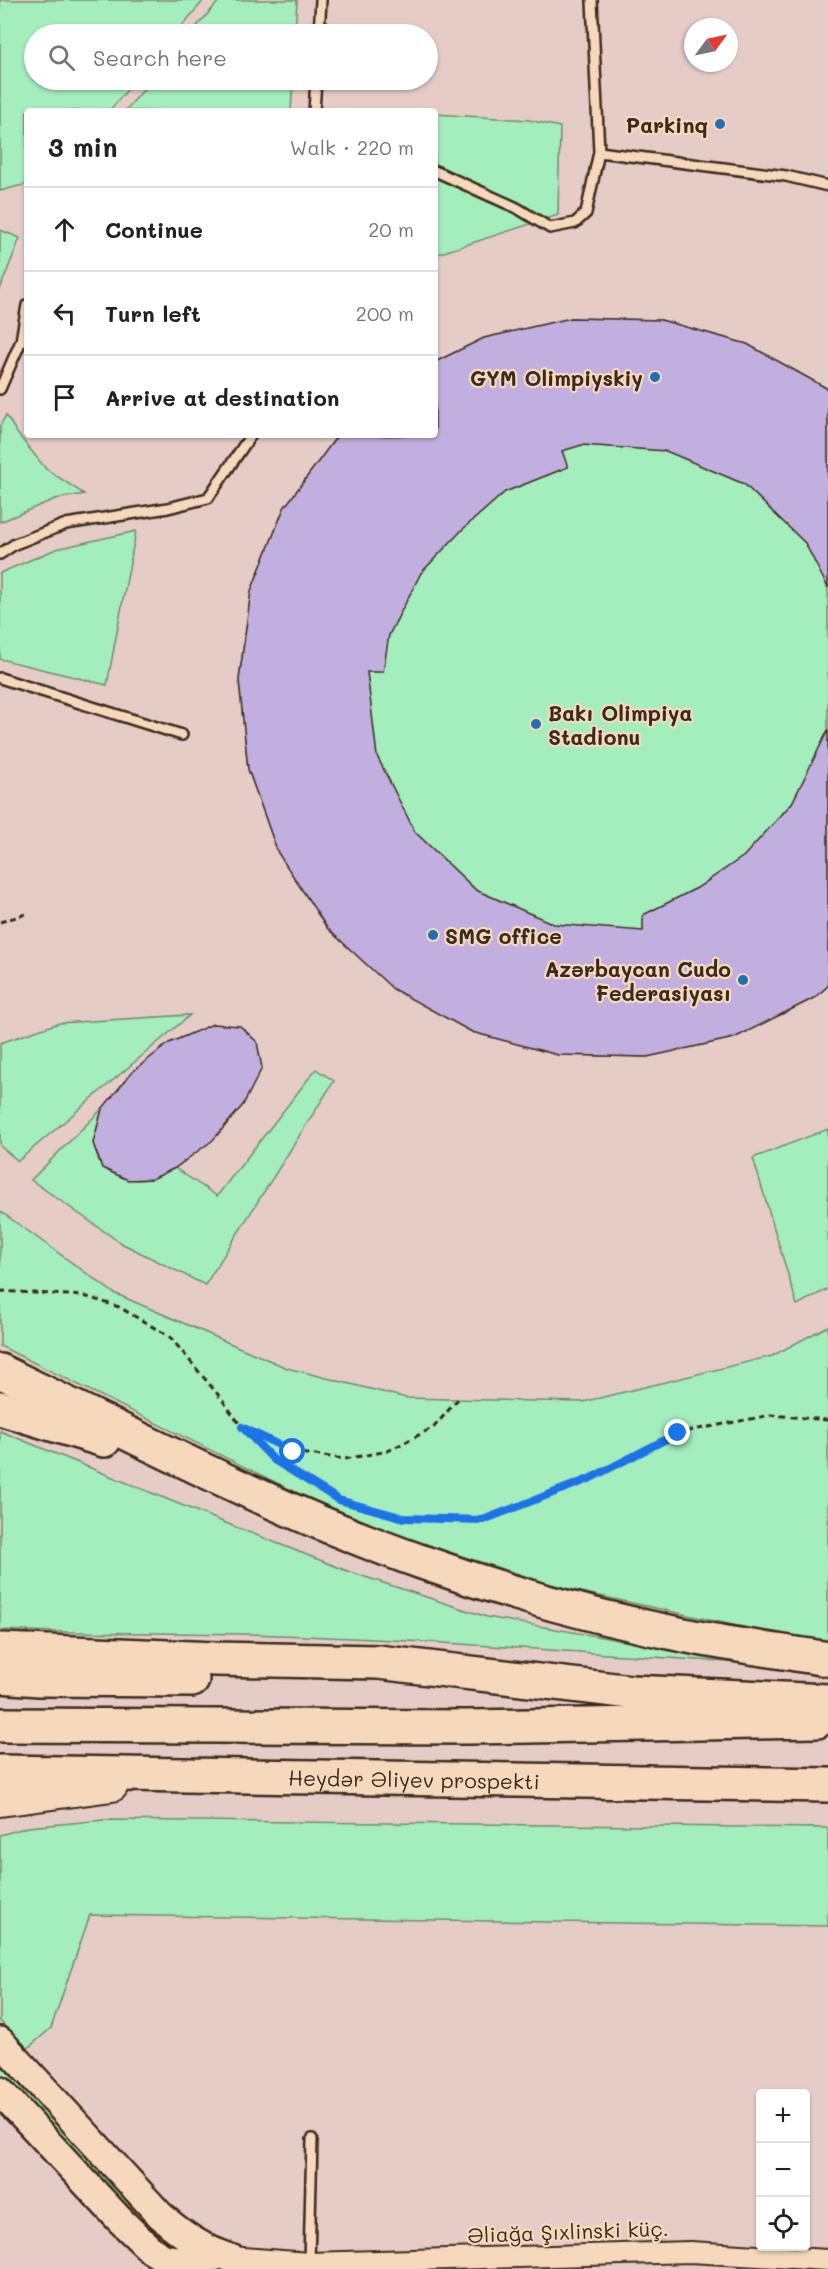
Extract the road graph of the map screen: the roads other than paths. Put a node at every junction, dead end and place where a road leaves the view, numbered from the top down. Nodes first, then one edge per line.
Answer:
1 (321, 0) edge
2 (592, 0) edge
3 (320, 24) edge
4 (315, 90) edge
5 (314, 108) edge
6 (599, 152) junction
7 (438, 172) edge
8 (828, 186) edge
9 (24, 323) edge
10 (0, 388) edge
11 (249, 438) edge
12 (0, 554) edge
13 (0, 678) edge
14 (182, 735) dead end
15 (0, 1371) edge
16 (0, 1408) edge
17 (233, 1484) junction
18 (0, 1650) edge
19 (828, 1659) edge
20 (0, 1676) edge
21 (632, 1692) junction
22 (828, 1701) edge
23 (828, 1721) edge
24 (0, 1725) edge
25 (0, 1772) edge
26 (214, 1775) junction
27 (828, 1785) edge
28 (0, 1800) edge
29 (0, 1817) edge
30 (0, 2041) edge
31 (0, 2091) edge
32 (0, 2116) edge
33 (312, 2139) dead end
34 (828, 2259) edge
35 (751, 2262) edge
36 (220, 2263) edge
37 (304, 2266) edge
38 (146, 2269) edge

1 - 3 lane
2 - 6 lane
4 - 5 lane
6 - 7 lane
6 - 8 lane
9 - 10 lane
11 - 12 lane
13 - 14 lane
15 - 17 highway
16 - 17 highway
17 - 19 highway
18 - 21 highway
20 - 21 highway
21 - 22 highway
23 - 24 highway
25 - 26 highway, Heydər Əliyev prospekti
26 - 27 highway, Heydər Əliyev prospekti
26 - 28 main road
26 - 29 main road
30 - 36 main road
31 - 36 main road
32 - 38 main road
33 - 37 lane
34 - 35 street, Əliağa Şıxlinski küç.
35 - 37 street, Əliağa Şıxlinski küç.
36 - 37 street, Əliağa Şıxlinski küç.

